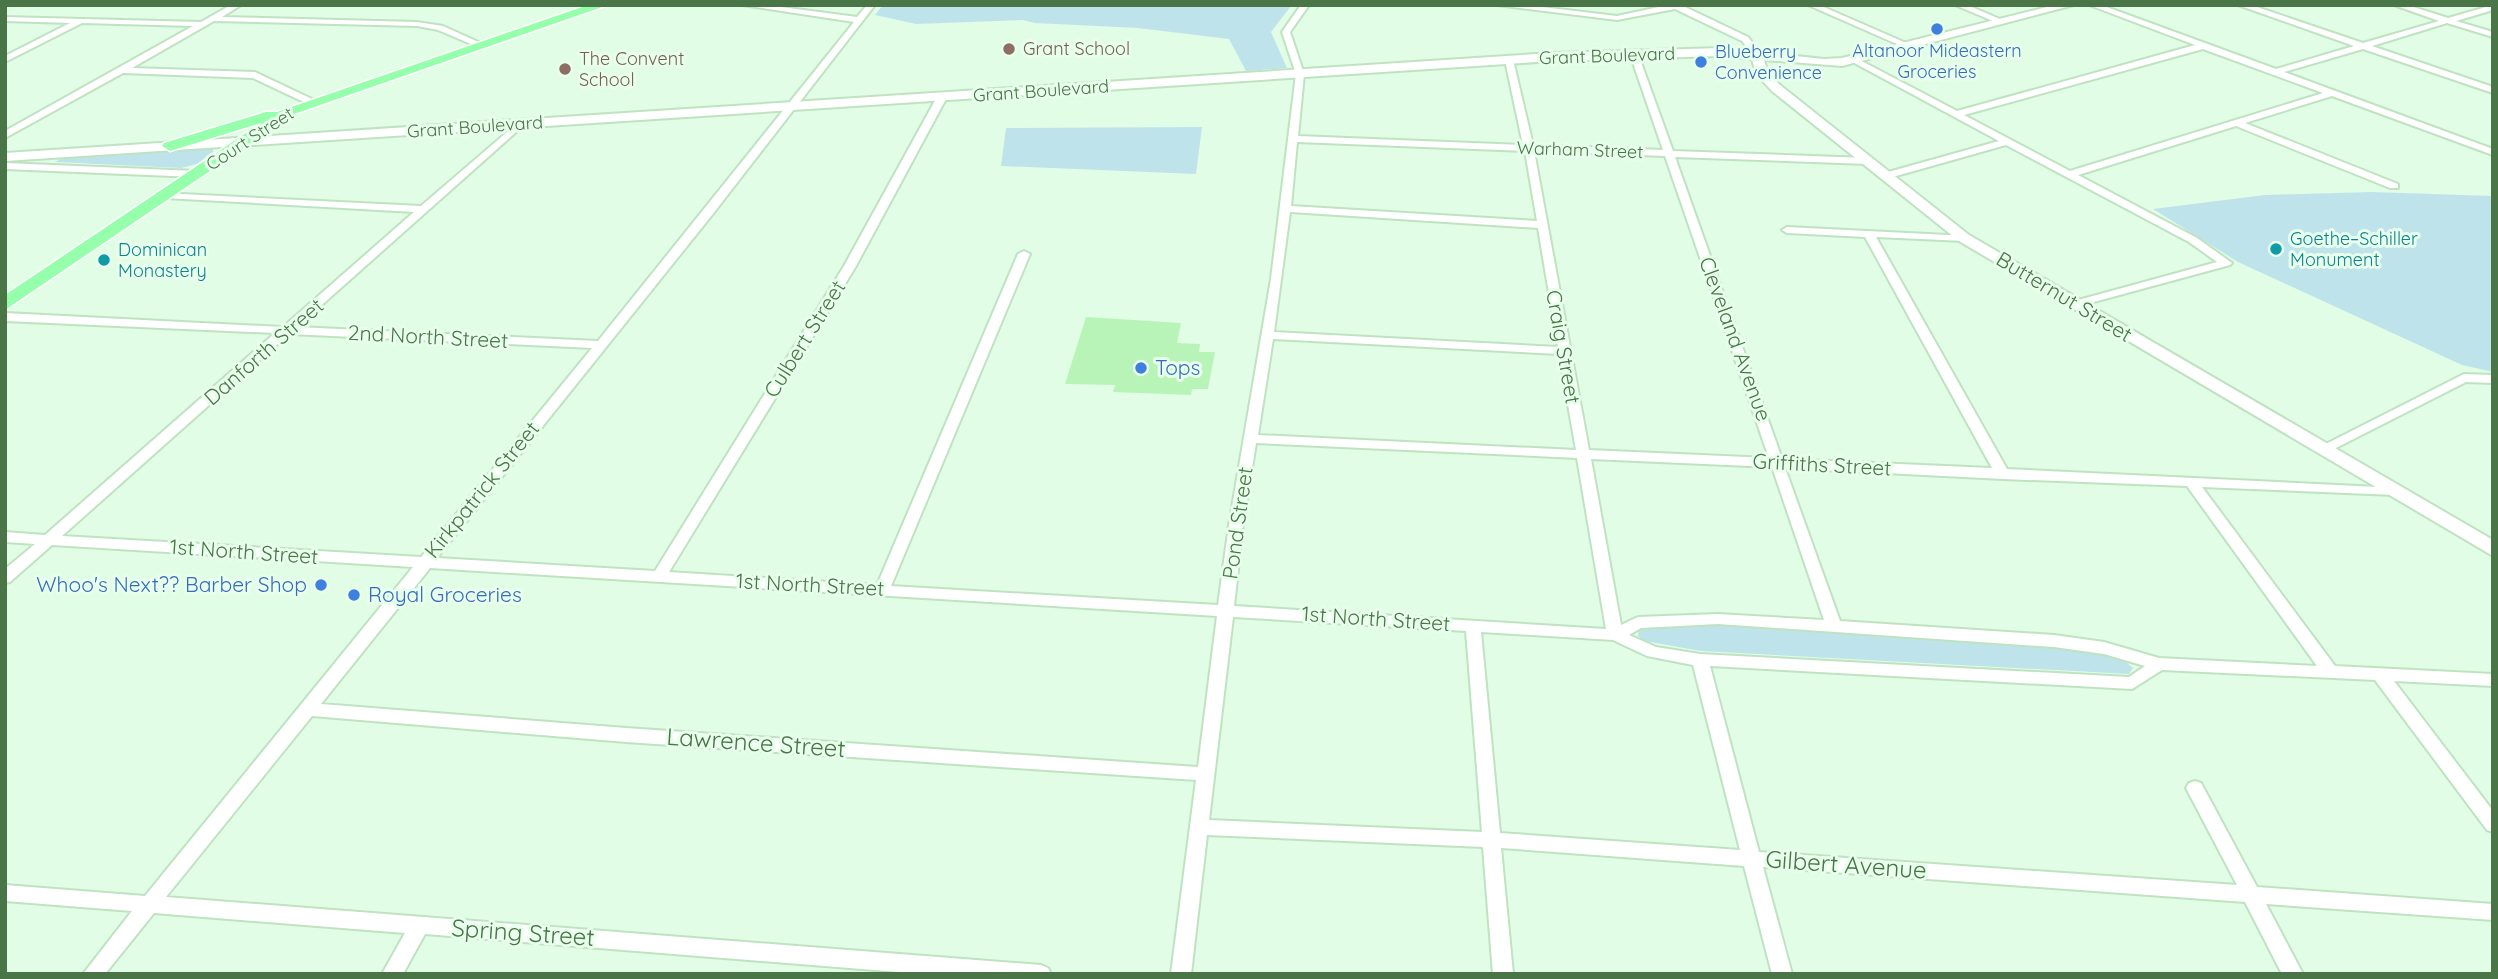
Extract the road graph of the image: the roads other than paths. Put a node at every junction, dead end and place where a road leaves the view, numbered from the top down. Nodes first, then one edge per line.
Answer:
1 (237, 5) edge
2 (602, 5) edge
3 (746, 5) edge
4 (871, 5) edge
5 (1305, 5) edge
6 (1501, 5) edge
7 (1812, 5) edge
8 (1959, 5) edge
9 (2069, 5) edge
10 (2093, 5) edge
11 (2242, 5) edge
12 (2398, 5) edge
13 (1675, 6) edge
14 (2493, 7) edge
15 (5, 19) edge
16 (212, 19) junction
17 (859, 20) junction
18 (80, 21) junction
19 (2448, 21) junction
20 (2003, 22) junction
21 (202, 24) junction
22 (2493, 35) edge
23 (481, 45) junction
24 (1909, 46) junction
25 (2203, 46) junction
26 (2363, 46) junction
27 (1634, 54) junction
28 (1758, 55) junction
29 (1852, 59) junction
30 (5, 60) edge
31 (1509, 60) junction
32 (121, 70) junction
33 (2276, 72) junction
34 (1300, 74) junction
35 (2493, 90) edge
36 (2332, 93) junction
37 (942, 97) junction
38 (306, 104) junction
39 (790, 107) junction
40 (1955, 115) junction
41 (2237, 123) junction
42 (520, 124) junction
43 (5, 135) edge
44 (1293, 139) junction
45 (244, 142) junction
46 (2006, 142) junction
47 (170, 146) junction
48 (1529, 148) junction
49 (2493, 152) edge
50 (1670, 153) junction
51 (5, 158) edge
52 (58, 160) junction
53 (1867, 161) junction
54 (5, 166) edge
55 (197, 174) junction
56 (2068, 175) junction
57 (1885, 176) junction
58 (2394, 186) dead end
59 (165, 195) junction
60 (426, 209) junction
61 (1285, 209) junction
62 (1542, 225) junction
63 (1787, 230) dead end
64 (1868, 233) junction
65 (1964, 237) junction
66 (1024, 254) dead end
67 (5, 304) edge
68 (2075, 304) junction
69 (5, 317) edge
70 (288, 331) junction
71 (1268, 335) junction
72 (598, 345) junction
73 (1564, 351) junction
74 (2493, 379) edge
75 (1251, 439) junction
76 (2323, 449) junction
77 (1582, 453) junction
78 (1779, 463) junction
79 (2003, 475) junction
80 (2193, 484) junction
81 (2393, 491) junction
82 (5, 537) edge
83 (50, 540) junction
84 (2493, 549) edge
85 (424, 563) junction
86 (659, 577) junction
87 (5, 578) edge
88 (882, 590) junction
89 (1226, 609) junction
90 (1473, 626) junction
91 (1835, 626) junction
92 (1615, 635) junction
93 (1700, 660) junction
94 (2159, 664) junction
95 (2330, 672) junction
96 (2380, 675) junction
97 (2493, 680) edge
98 (306, 709) junction
99 (1206, 774) junction
100 (2195, 788) dead end
101 (2493, 825) edge
102 (1199, 827) junction
103 (1491, 840) junction
104 (1753, 858) junction
105 (5, 893) edge
106 (2251, 894) junction
107 (149, 904) junction
108 (2493, 912) edge
109 (419, 926) junction
110 (93, 974) edge
111 (392, 974) edge
112 (1041, 974) edge
113 (1181, 974) edge
114 (1503, 974) edge
115 (1782, 974) edge
116 (2293, 974) edge

1 - 16 street
2 - 23 main road, Court Street
3 - 17 street
4 - 17 street, Kirkpatrick Street
5 - 34 street
6 - 13 street
7 - 24 street
8 - 20 street
9 - 20 street, Grant Boulevard
10 - 25 street
11 - 26 street
12 - 19 street
13 - 28 street, Butternut Street
14 - 19 street
15 - 18 street
16 - 21 street
16 - 23 street
17 - 39 street, Kirkpatrick Street
18 - 21 street
18 - 30 street
19 - 22 street
19 - 26 street
20 - 24 street, Grant Boulevard
21 - 32 street
23 - 38 main road, Court Street
24 - 29 street, Grant Boulevard
25 - 33 street
25 - 40 street
26 - 33 street
26 - 35 street
27 - 28 street, Grant Boulevard
27 - 31 street, Grant Boulevard
27 - 50 street, Cleveland Avenue
28 - 29 street, Grant Boulevard
28 - 53 street, Butternut Street
29 - 40 street
31 - 34 street, Grant Boulevard
31 - 48 street, Craig Street
32 - 38 street
32 - 43 street
33 - 36 street
34 - 37 street, Grant Boulevard
34 - 44 street, Pond Street
36 - 41 street
36 - 49 street
37 - 39 street, Grant Boulevard
37 - 86 street, Culbert Street
38 - 45 main road, Court Street
38 - 47 main road
39 - 42 street, Grant Boulevard
39 - 72 street, Kirkpatrick Street
40 - 46 street
41 - 56 street
41 - 58 street
42 - 45 street, Grant Boulevard
42 - 60 street, Danforth Street
44 - 48 street, Warham Street
44 - 61 street, Pond Street
45 - 47 street, Grant Boulevard
45 - 55 main road, Court Street
46 - 56 street
46 - 57 street
47 - 52 street, Grant Boulevard
48 - 50 street, Warham Street
48 - 62 street, Craig Street
50 - 53 street, Warham Street
50 - 78 street, Cleveland Avenue
51 - 52 street, Grant Boulevard
52 - 54 street, Grant Boulevard
52 - 55 street, Grant Boulevard
53 - 57 street, Butternut Street
55 - 59 main road, Court Street
56 - 68 street
57 - 65 street, Butternut Street
59 - 60 street
59 - 67 main road, Court Street
60 - 70 street, Danforth Street
61 - 62 street
61 - 71 street, Pond Street
62 - 73 street, Craig Street
63 - 64 street
64 - 65 street
64 - 79 street
65 - 68 street, Butternut Street
66 - 88 street
68 - 76 street, Butternut Street
69 - 70 street, 2nd North Street
70 - 72 street, 2nd North Street
70 - 83 street, Danforth Street
71 - 73 street
71 - 75 street, Pond Street
72 - 85 street, Kirkpatrick Street
73 - 77 street, Craig Street
74 - 76 street
75 - 77 street, Griffiths Street
75 - 89 street, Pond Street
76 - 81 street, Butternut Street
77 - 78 street, Griffiths Street
77 - 92 street, Craig Street
78 - 79 street, Griffiths Street
78 - 91 street, Cleveland Avenue
79 - 80 street, Griffiths Street
80 - 81 street, Griffiths Street
80 - 95 street
81 - 84 street, Butternut Street
82 - 83 street, 1st North Street
83 - 85 street, 1st North Street
83 - 87 street, Danforth Street
85 - 86 street, 1st North Street
85 - 98 street, Kirkpatrick Street
86 - 88 street, 1st North Street
88 - 89 street, 1st North Street
89 - 90 street, 1st North Street
89 - 99 street, Pond Street
90 - 92 street, 1st North Street
90 - 103 street
91 - 92 street, 1st North Street
91 - 94 street, 1st North Street
92 - 93 street, 1st North Street
93 - 94 street, 1st North Street
93 - 104 street
94 - 95 street, 1st North Street
95 - 96 street, 1st North Street
96 - 97 street, 1st North Street
96 - 101 street
98 - 99 street, Lawrence Street
98 - 107 street, Kirkpatrick Street
99 - 102 street, Pond Street
100 - 106 street
102 - 103 street, Gilbert Avenue
102 - 113 street, Pond Street
103 - 104 street, Gilbert Avenue
103 - 114 street
104 - 106 street, Gilbert Avenue
104 - 115 street
105 - 107 street, Spring Street
106 - 108 street, Gilbert Avenue
106 - 116 street
107 - 109 street, Spring Street
107 - 110 street, Kirkpatrick Street
109 - 111 street
109 - 112 street, Spring Street

